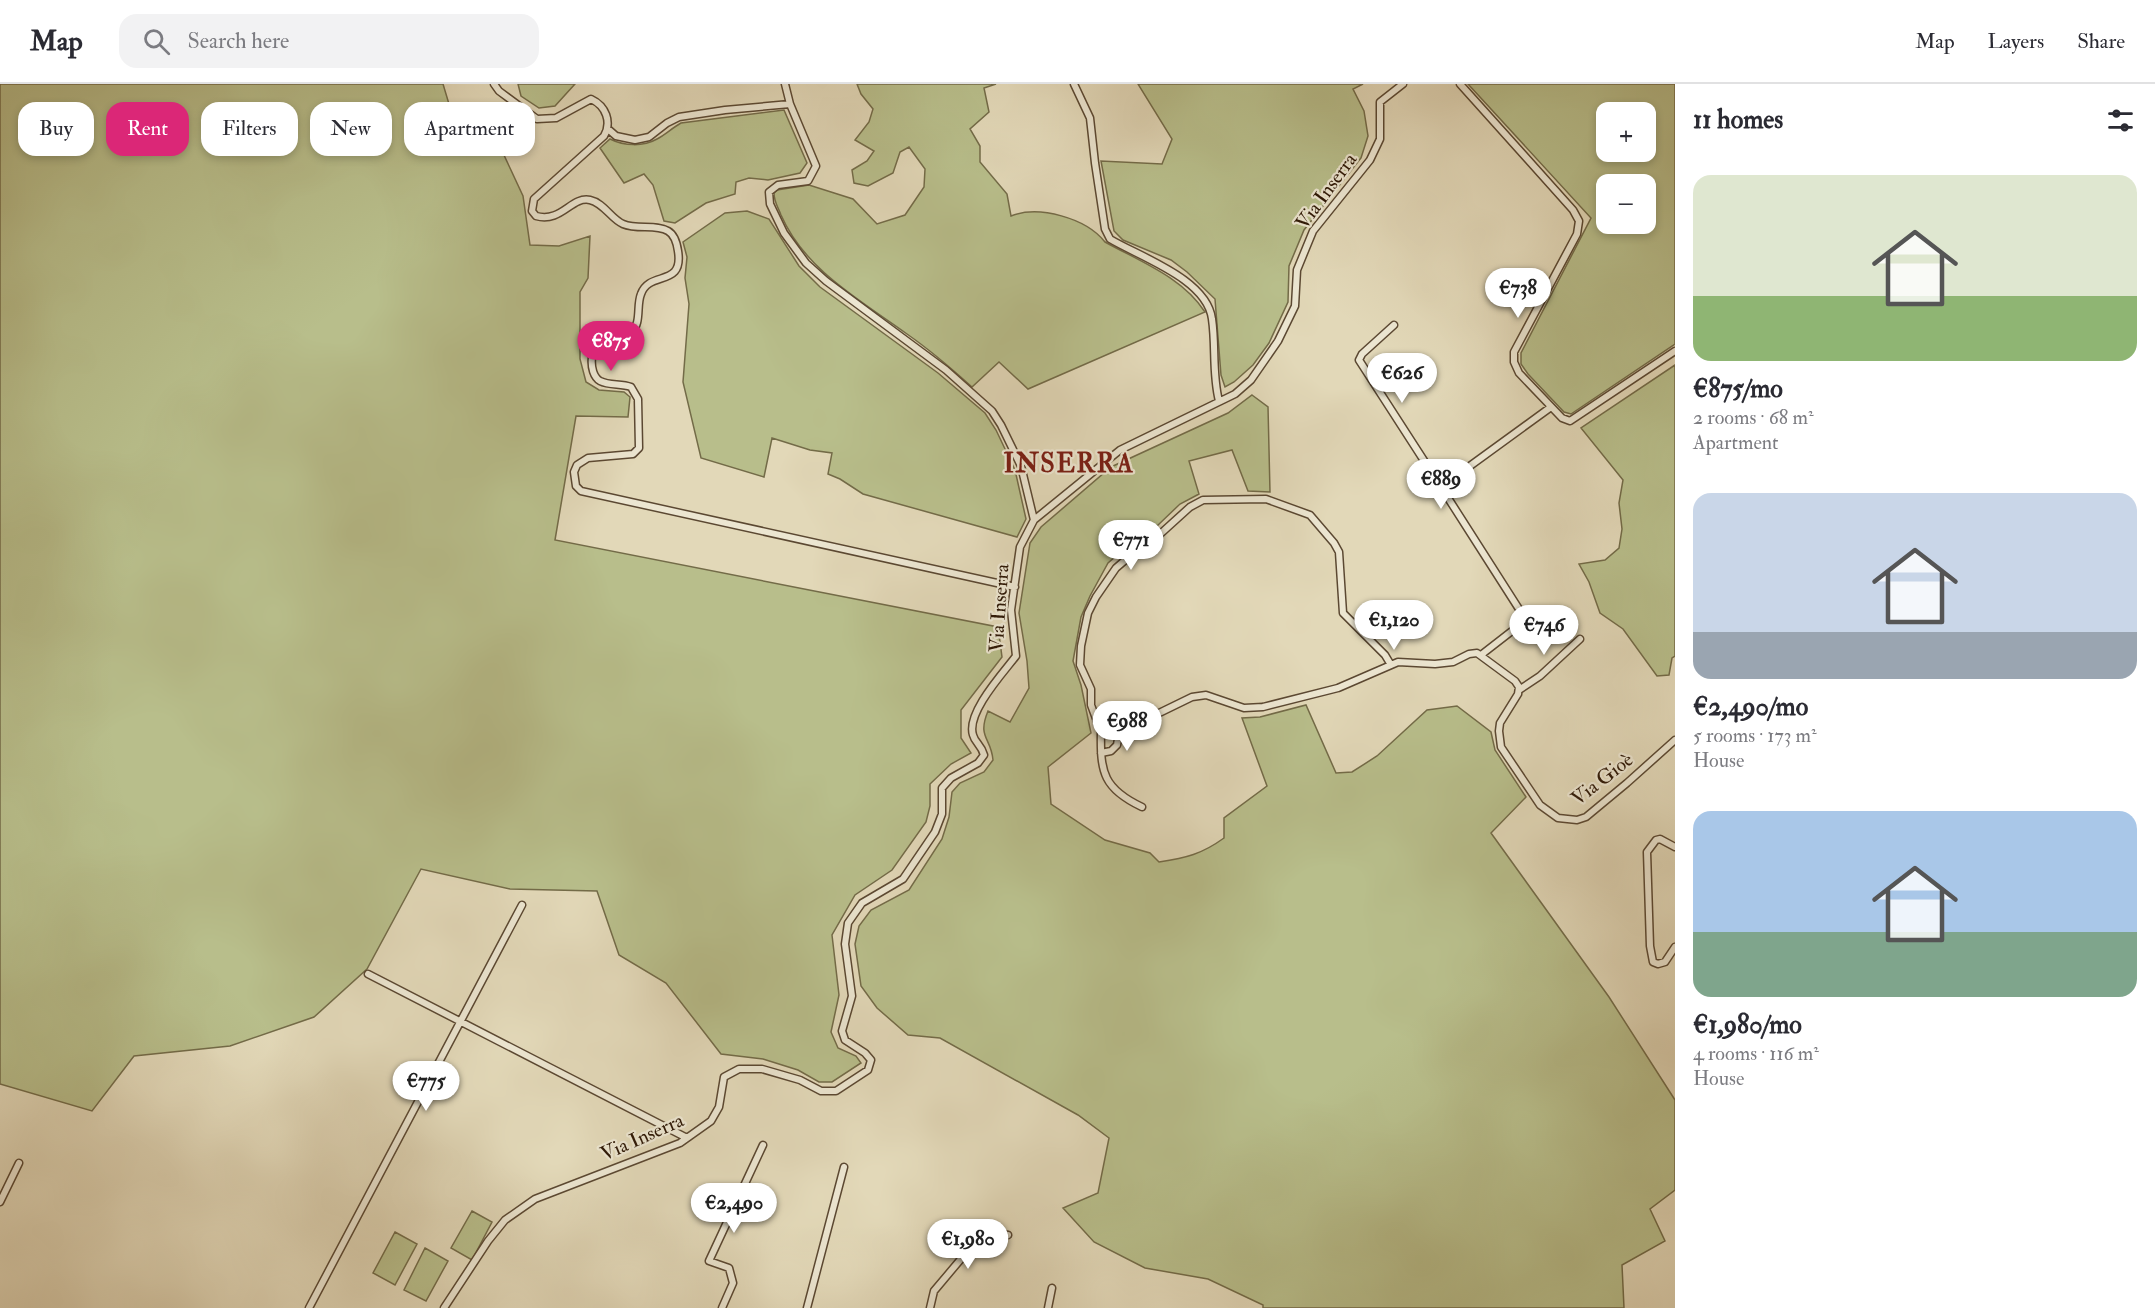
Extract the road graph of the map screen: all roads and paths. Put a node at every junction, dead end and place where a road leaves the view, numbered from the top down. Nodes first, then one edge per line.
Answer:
1 (494, 84) edge
2 (785, 84) edge
3 (1074, 84) edge
4 (1403, 84) edge
5 (1460, 84) edge
6 (790, 104) junction
7 (608, 129) junction
8 (1394, 325) dead end
9 (1675, 351) edge
10 (1220, 402) junction
11 (1551, 407) junction
12 (1441, 487) junction
13 (1034, 520) junction
14 (1015, 587) junction
15 (1580, 639) dead end
16 (1481, 656) junction
17 (1391, 665) junction
18 (1519, 690) junction
19 (1120, 726) junction
20 (1101, 732) junction
21 (1675, 740) edge
22 (1101, 753) junction
23 (1142, 807) dead end
24 (1675, 847) edge
25 (522, 905) dead end
26 (1675, 947) edge
27 (368, 974) dead end
28 (460, 1021) junction
29 (687, 1138) junction
30 (763, 1145) dead end
31 (19, 1163) dead end
32 (844, 1167) dead end
33 (0, 1202) edge
34 (1008, 1236) dead end
35 (1052, 1288) dead end
36 (309, 1308) edge
37 (444, 1308) edge
38 (722, 1308) edge
39 (807, 1308) edge
40 (930, 1308) edge
41 (1048, 1308) edge

1 - 7 street
2 - 6 street
3 - 10 street
4 - 10 street, Via Inserra
5 - 11 street
6 - 7 street
6 - 13 street
7 - 14 street
8 - 12 street
9 - 11 street
10 - 13 street, Via Inserra
11 - 12 street
12 - 16 street
13 - 14 street, Via Inserra
14 - 29 street, Via Inserra
15 - 18 street
16 - 17 street
16 - 18 street
17 - 19 street
17 - 20 street
18 - 21 street, Via Gioè
19 - 20 street
19 - 22 street
20 - 22 street
22 - 23 street
24 - 26 street
25 - 28 street
27 - 28 street
28 - 29 street
28 - 36 street
29 - 37 street, Via Inserra
30 - 38 street
31 - 33 street
32 - 39 street
34 - 40 street
35 - 41 street

